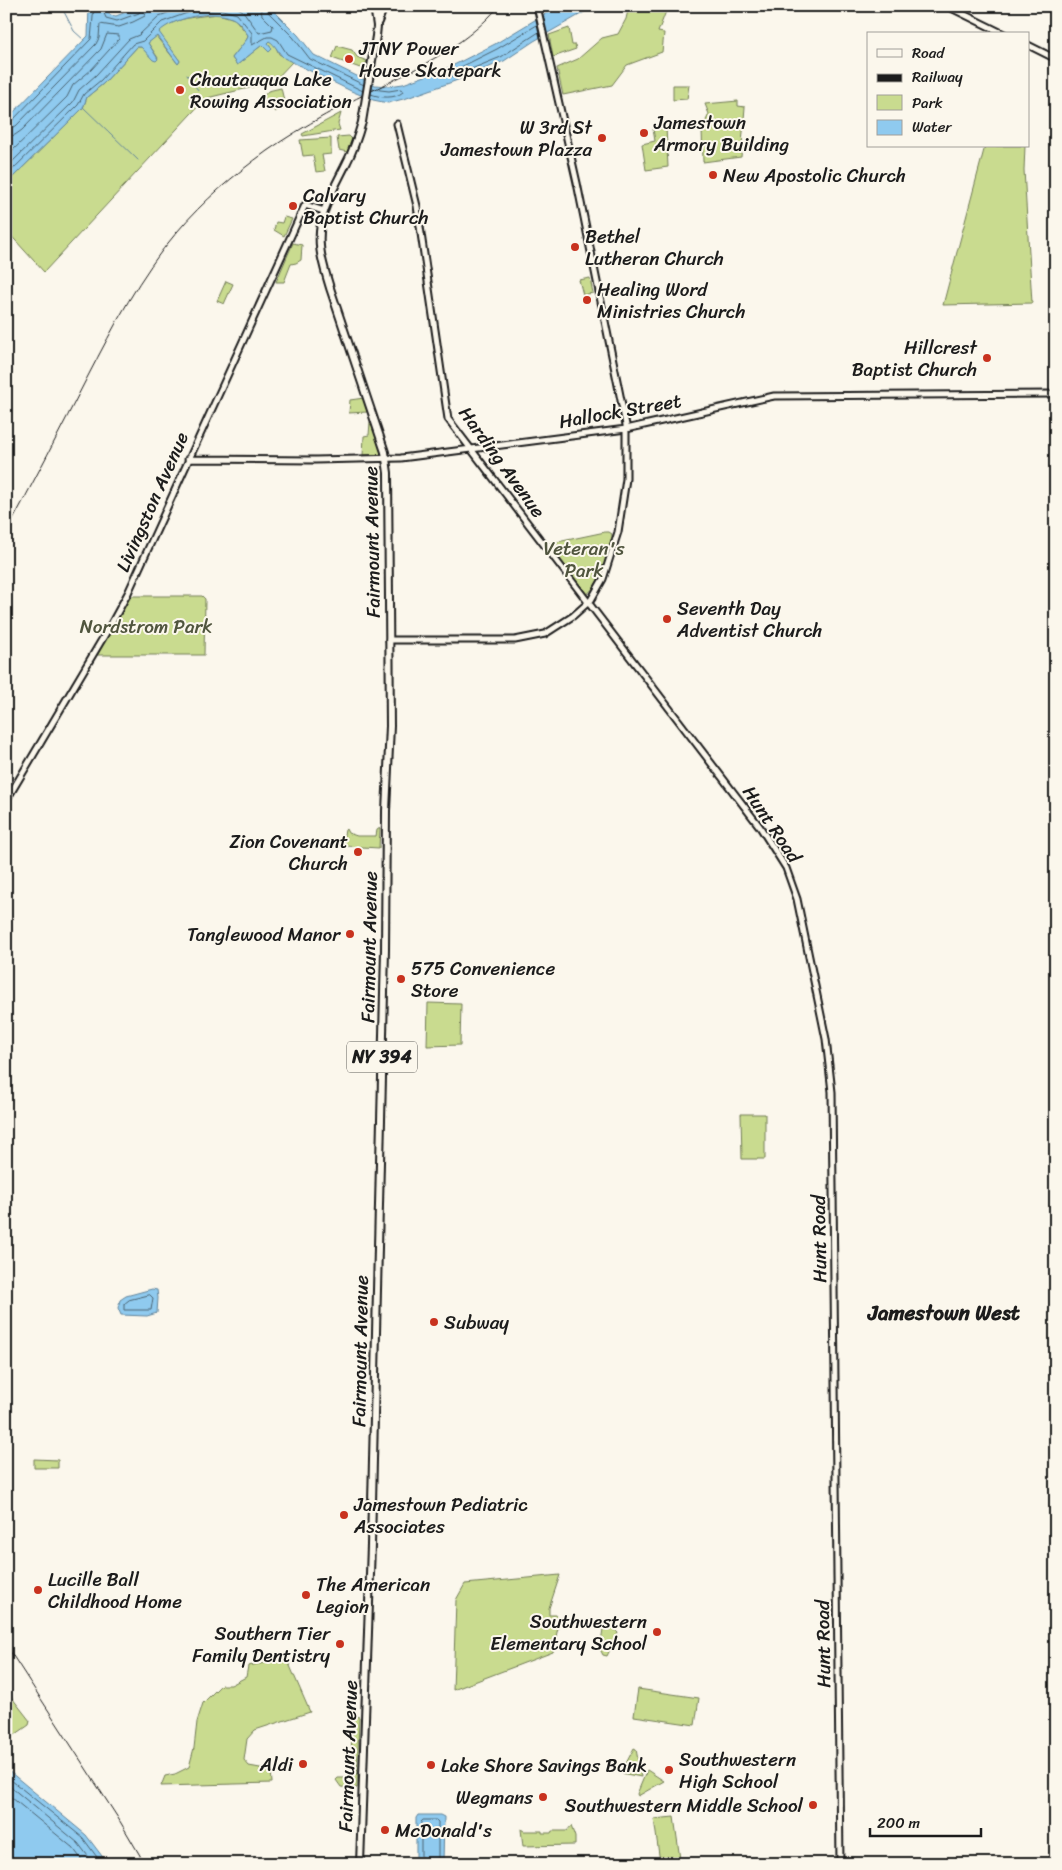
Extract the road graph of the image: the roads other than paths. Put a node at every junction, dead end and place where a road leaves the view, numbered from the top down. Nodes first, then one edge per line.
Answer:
1 (374, 6) edge
2 (384, 6) edge
3 (537, 6) edge
4 (947, 6) edge
5 (377, 26) junction
6 (1000, 32) edge
7 (1030, 46) edge
8 (1056, 59) edge
9 (397, 124) dead end
10 (324, 211) junction
11 (1056, 394) edge
12 (626, 429) junction
13 (470, 449) junction
14 (188, 459) junction
15 (387, 459) junction
16 (588, 603) junction
17 (389, 640) junction
18 (638, 668) joint
19 (6, 801) edge
20 (360, 1864) edge
21 (840, 1864) edge

1 - 5 main road, NY 394
2 - 5 main road, NY 394
3 - 12 street
4 - 6 street
5 - 10 main road, NY 394, bridge
7 - 8 street
9 - 13 street, Harding Avenue
10 - 14 street, Livingston Avenue
10 - 15 main road, Fairmount Avenue / NY 394
11 - 12 street, Hallock Street
12 - 13 street, Hallock Street
12 - 16 street
13 - 15 street, Hallock Street
13 - 16 street, Harding Avenue
14 - 15 street, Hallock Street
14 - 19 street, Livingston Avenue
15 - 17 main road, Fairmount Avenue / NY 394
16 - 17 street
16 - 18 street, Harding Avenue
17 - 20 main road, Fairmount Avenue / NY 394
18 - 21 street, Hunt Road

